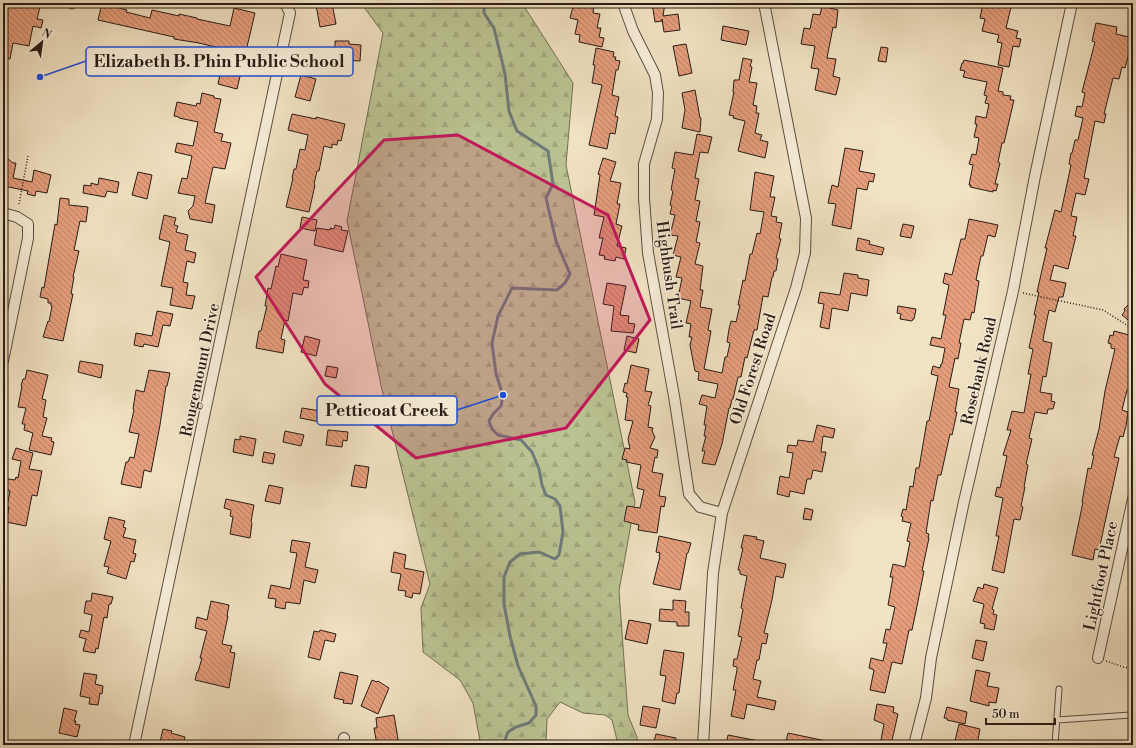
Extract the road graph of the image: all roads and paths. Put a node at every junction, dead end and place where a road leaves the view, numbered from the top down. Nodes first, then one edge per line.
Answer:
1 (66, 3) edge
2 (77, 3) edge
3 (285, 3) edge
4 (623, 3) edge
5 (764, 3) edge
6 (1072, 3) edge
7 (28, 156) dead end
8 (19, 204) dead end
9 (3, 213) edge
10 (1013, 291) junction
11 (1133, 329) edge
12 (5, 336) edge
13 (3, 361) edge
14 (1133, 499) edge
15 (722, 513) junction
16 (1098, 658) joint
17 (1133, 669) edge
18 (1059, 689) dead end
19 (1131, 715) dead end
20 (1057, 720) junction
21 (134, 745) edge
22 (703, 745) edge
23 (914, 745) edge
24 (1055, 745) edge

1 - 2 lane
3 - 21 street, Rougemount Drive
4 - 15 street, Highbush Trail
5 - 15 street, Old Forest Road
6 - 10 street, Rosebank Road
7 - 8 path
9 - 12 street
10 - 11 path
10 - 23 street, Rosebank Road
12 - 13 street
14 - 16 street, Lightfoot Place
15 - 22 street, Old Forest Road
16 - 17 path
18 - 20 lane
19 - 20 lane
20 - 24 lane

